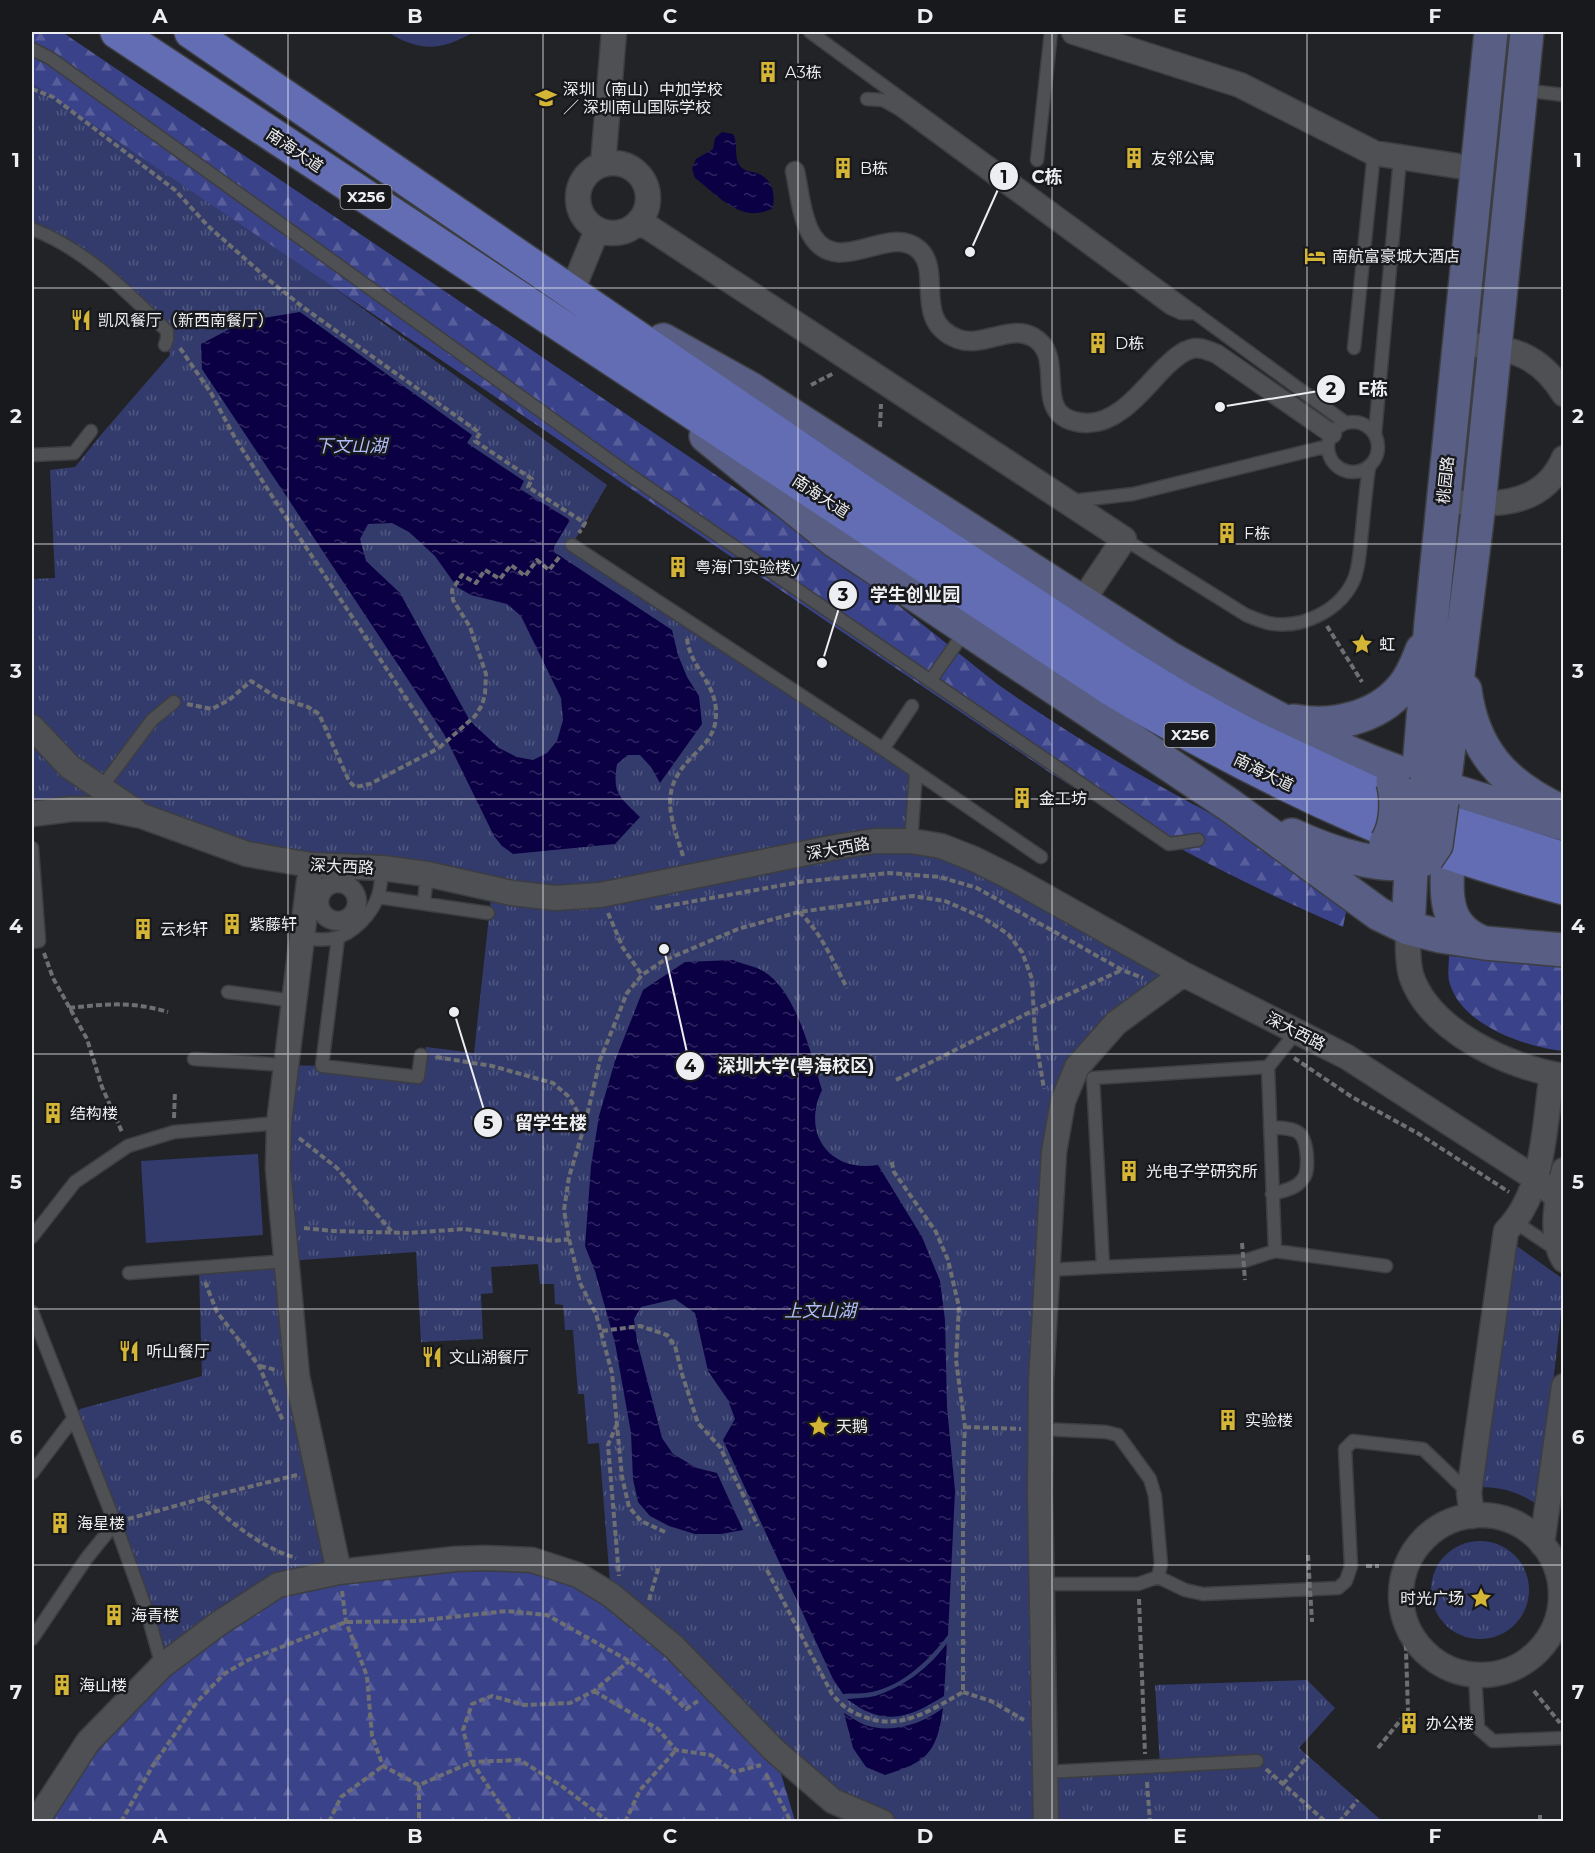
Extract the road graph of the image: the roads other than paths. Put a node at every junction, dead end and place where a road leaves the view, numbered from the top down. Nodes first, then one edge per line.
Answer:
1 (117, 32) edge
2 (191, 32) edge
3 (614, 32) edge
4 (810, 32) edge
5 (1051, 32) edge
6 (1074, 32) edge
7 (1491, 32) edge
8 (1527, 32) edge
9 (32, 50) edge
10 (1521, 90) junction
11 (1563, 95) edge
12 (867, 99) dead end
13 (1374, 153) junction
14 (1400, 158) junction
15 (1037, 160) dead end
16 (603, 164) junction
17 (1477, 169) junction
18 (795, 171) dead end
19 (639, 221) junction
20 (32, 229) edge
21 (597, 230) junction
22 (572, 291) junction
23 (1196, 313) junction
24 (1459, 343) junction
25 (165, 345) dead end
26 (1354, 348) dead end
27 (1494, 348) junction
28 (615, 362) junction
29 (1563, 394) edge
30 (91, 431) dead end
31 (1335, 434) junction
32 (1375, 434) junction
33 (32, 455) edge
34 (1563, 458) edge
35 (1369, 467) junction
36 (1443, 501) junction
37 (1068, 502) junction
38 (1479, 504) junction
39 (1124, 539) junction
40 (572, 545) road end
41 (1081, 603) junction
42 (1431, 623) junction
43 (966, 630) junction
44 (1462, 647) junction
45 (930, 681) junction
46 (174, 702) road end
47 (912, 706) dead end
48 (1279, 719) junction
49 (32, 727) edge
50 (883, 749) junction
51 (916, 772) junction
52 (101, 788) junction
53 (1429, 789) junction
54 (1231, 806) junction
55 (1563, 813) edge
56 (32, 814) edge
57 (142, 816) junction
58 (1563, 824) edge
59 (1198, 840) dead end
60 (911, 841) junction
61 (32, 848) edge
62 (1041, 857) dead end
63 (1417, 857) junction
64 (1563, 859) edge
65 (311, 865) junction
66 (382, 868) junction
67 (427, 874) junction
68 (1563, 888) edge
69 (378, 897) junction
70 (424, 902) junction
71 (488, 913) dead end
72 (1408, 928) junction
73 (338, 930) junction
74 (302, 938) junction
75 (35, 941) edge
76 (1485, 943) junction
77 (1563, 950) edge
78 (1176, 979) junction
79 (228, 992) dead end
80 (294, 1001) junction
81 (1289, 1040) junction
82 (421, 1054) road end
83 (194, 1059) dead end
84 (286, 1065) junction
85 (1268, 1067) junction
86 (1085, 1073) junction
87 (1558, 1075) edge
88 (279, 1123) junction
89 (1270, 1127) junction
90 (1563, 1170) edge
91 (1536, 1179) junction
92 (1272, 1194) junction
93 (1560, 1200) edge
94 (1520, 1213) junction
95 (32, 1237) edge
96 (1275, 1251) junction
97 (1560, 1255) edge
98 (287, 1261) junction
99 (1386, 1266) dead end
100 (1103, 1267) junction
101 (1047, 1270) junction
102 (129, 1273) dead end
103 (32, 1312) edge
104 (1563, 1386) edge
105 (73, 1419) junction
106 (1040, 1429) junction
107 (32, 1473) edge
108 (1470, 1504) junction
109 (116, 1523) junction
110 (1542, 1544) junction
111 (339, 1572) junction
112 (1158, 1577) junction
113 (1042, 1584) junction
114 (32, 1639) edge
115 (162, 1666) junction
116 (1474, 1675) junction
117 (1563, 1738) edge
118 (1257, 1761) dead end
119 (1046, 1772) junction
120 (36, 1821) edge
121 (882, 1821) edge
122 (1046, 1821) edge

1 - 28 main road, 南海大道 / X256
2 - 22 main road, 南海大道 / X256
3 - 16 street
4 - 23 lane
5 - 15 lane
6 - 13 street
7 - 17 main road, 桃园路
8 - 10 main road
9 - 45 lane
10 - 11 lane
10 - 27 main road
12 - 23 lane
13 - 14 street
13 - 26 lane
14 - 17 street
14 - 32 lane
16 - 19 street
16 - 21 street
17 - 24 main road, 桃园路
18 - 31 street
19 - 21 street
19 - 37 street
20 - 25 lane
21 - 22 street
22 - 41 main road
22 - 64 main road, 南海大道 / X256
23 - 31 lane
24 - 27 street
24 - 36 main road, 桃园路
27 - 29 street
27 - 38 main road
28 - 43 main road
28 - 68 main road, 南海大道 / X256
30 - 33 lane
31 - 32 lane
31 - 35 lane
31 - 37 lane
32 - 35 lane
34 - 38 street
35 - 39 lane
36 - 38 street
36 - 42 main road, 桃园路
37 - 39 street
38 - 44 main road
39 - 41 street
40 - 50 lane
41 - 48 main road
42 - 48 main road
42 - 53 main road, 桃园路
43 - 45 lane
43 - 54 main road
44 - 53 main road
44 - 55 main road
45 - 59 lane
46 - 52 lane
47 - 50 lane
48 - 53 main road
49 - 52 street
50 - 51 lane
51 - 60 lane
51 - 62 lane
52 - 57 street
53 - 58 main road
53 - 63 main road, bridge
53 - 63 main road, bridge
54 - 63 main road
54 - 72 main road
56 - 57 street, 深大西路
57 - 65 street, 深大西路
60 - 67 street, 深大西路
60 - 78 street, 深大西路
61 - 75 lane
63 - 72 main road
63 - 76 main road
65 - 66 street, 深大西路
65 - 74 street
66 - 67 street, 深大西路
66 - 69 lane
67 - 70 lane
69 - 70 lane
69 - 73 lane
70 - 71 lane
72 - 76 main road
72 - 87 street
73 - 74 lane
73 - 82 lane
74 - 80 street
76 - 77 main road
78 - 81 street, 深大西路
78 - 86 street
79 - 80 lane
80 - 84 street
81 - 85 lane
81 - 91 street, 深大西路
83 - 84 lane
84 - 88 street
85 - 86 lane
85 - 89 lane
86 - 100 lane
86 - 101 street
87 - 91 street
88 - 95 lane
88 - 98 street
89 - 92 lane
89 - 92 lane
90 - 93 street
91 - 93 street, 深大西路
91 - 94 street
92 - 96 lane
93 - 97 street
94 - 97 lane
94 - 108 street
96 - 99 lane
96 - 100 lane
98 - 102 lane
98 - 111 street
100 - 101 lane
101 - 106 street
103 - 105 lane
104 - 110 street
105 - 107 lane
105 - 109 lane
106 - 112 lane
106 - 113 street
108 - 110 street
108 - 112 lane
108 - 116 street
109 - 114 lane
109 - 115 lane
110 - 116 street
111 - 115 street
111 - 121 street
112 - 113 lane
113 - 119 street
115 - 120 street
116 - 117 lane
118 - 119 lane
119 - 122 street

